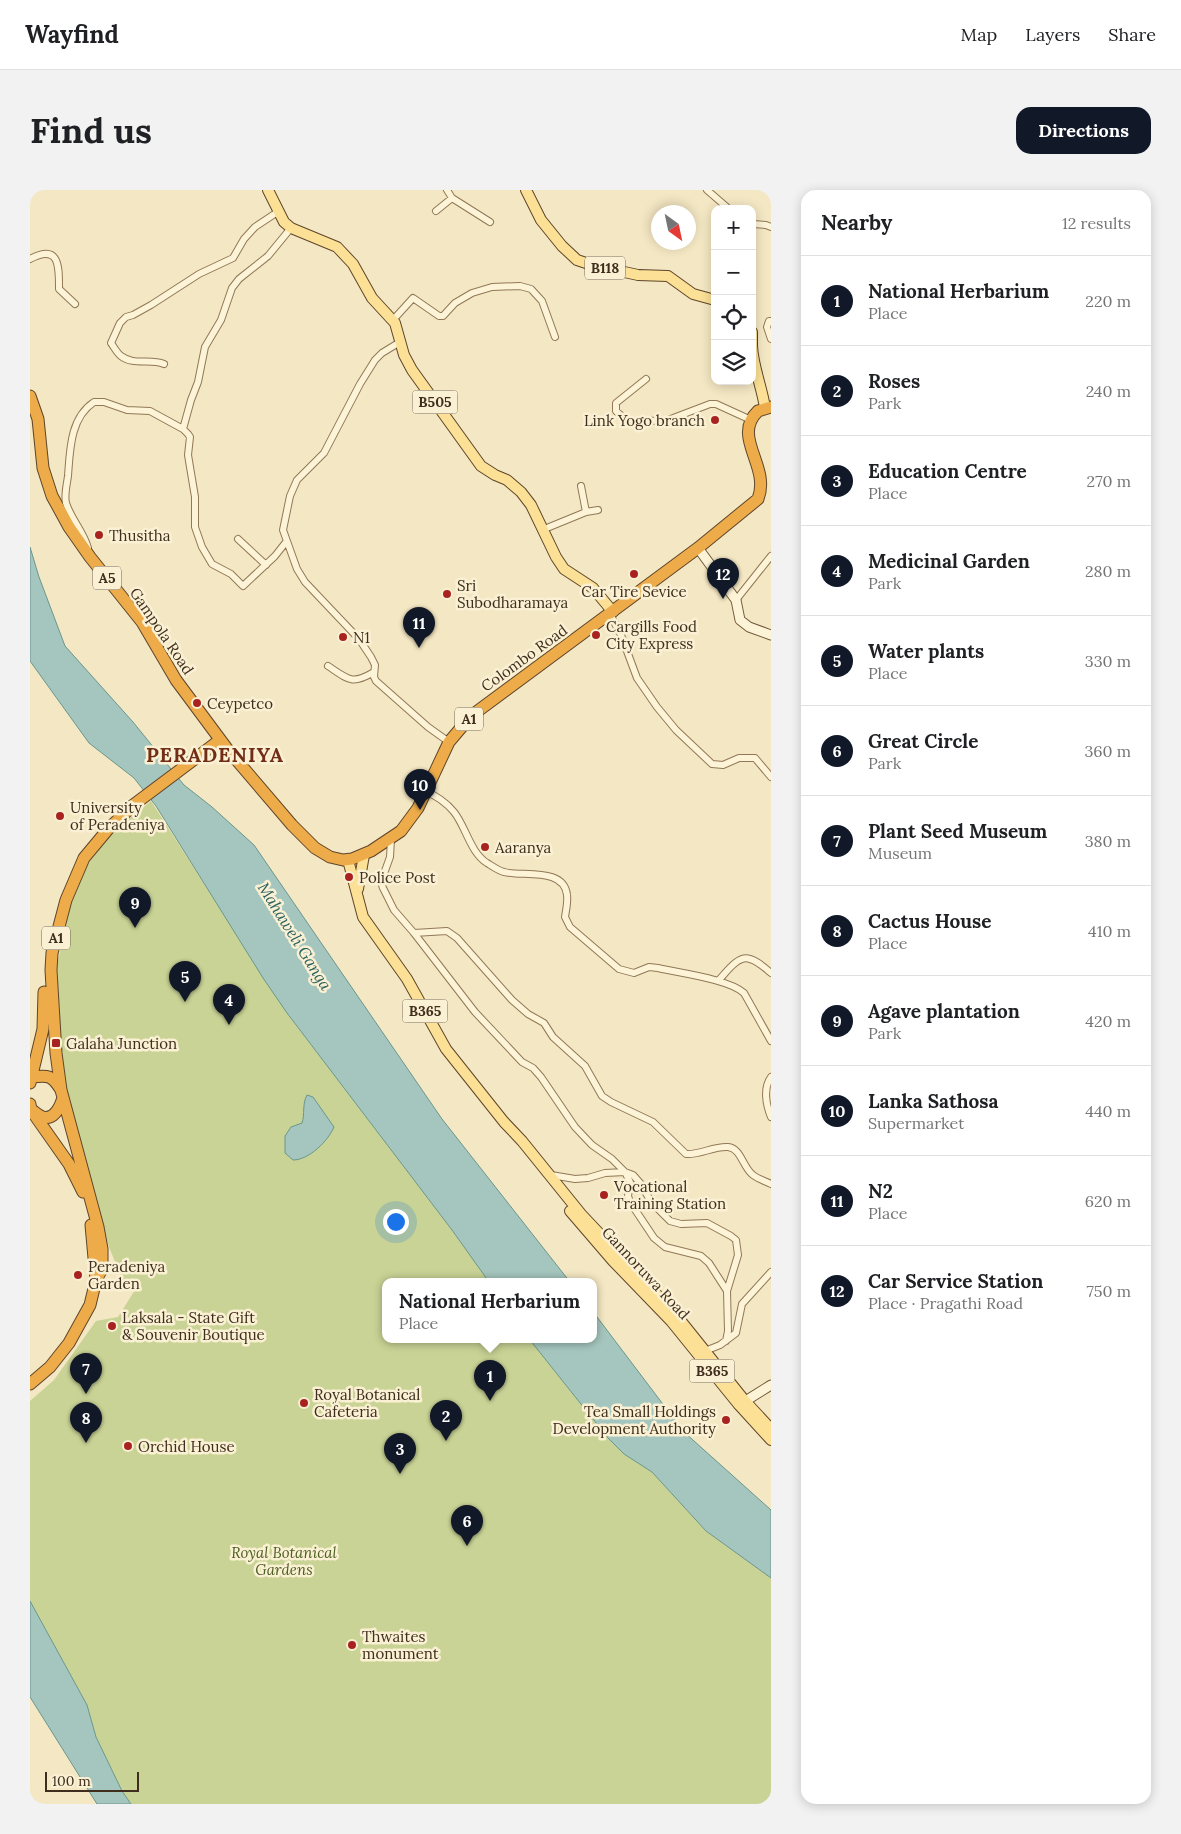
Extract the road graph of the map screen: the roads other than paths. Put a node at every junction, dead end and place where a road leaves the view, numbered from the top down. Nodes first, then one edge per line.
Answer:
1 (268, 190) edge
2 (447, 190) edge
3 (526, 190) edge
4 (707, 190) edge
5 (452, 198) junction
6 (724, 205) edge
7 (280, 211) junction
8 (436, 211) dead end
9 (490, 222) dead end
10 (756, 224) edge
11 (771, 227) edge
12 (291, 228) junction
13 (30, 259) edge
14 (711, 299) edge
15 (75, 304) dead end
16 (393, 320) junction
17 (771, 321) edge
18 (555, 337) dead end
19 (771, 339) edge
20 (400, 342) junction
21 (164, 364) dead end
22 (756, 368) edge
23 (646, 379) dead end
24 (31, 396) edge
25 (768, 407) edge
26 (751, 420) junction
27 (183, 429) junction
28 (582, 486) dead end
29 (598, 510) dead end
30 (586, 512) junction
31 (542, 530) junction
32 (238, 539) dead end
33 (286, 542) junction
34 (698, 548) junction
35 (771, 556) edge
36 (90, 558) junction
37 (266, 565) junction
38 (736, 600) junction
39 (611, 613) junction
40 (771, 634) edge
41 (328, 666) dead end
42 (374, 672) junction
43 (220, 740) junction
44 (449, 742) junction
45 (771, 777) edge
46 (426, 792) junction
47 (136, 803) junction
48 (391, 839) junction
49 (364, 855) junction
50 (348, 860) junction
51 (357, 895) junction
52 (414, 933) junction
53 (771, 973) edge
54 (718, 982) junction
55 (771, 1041) edge
56 (771, 1077) edge
57 (31, 1079) edge
58 (62, 1094) junction
59 (30, 1108) edge
60 (771, 1117) edge
61 (504, 1122) junction
62 (625, 1172) junction
63 (550, 1175) junction
64 (771, 1184) edge
65 (771, 1272) edge
66 (96, 1280) junction
67 (727, 1291) junction
68 (655, 1299) junction
69 (726, 1341) junction
70 (705, 1351) junction
71 (30, 1384) edge
72 (771, 1384) edge
73 (742, 1403) junction
74 (771, 1429) edge
75 (771, 1440) edge

1 - 7 main road
2 - 5 street
3 - 14 main road, B118
4 - 6 street
5 - 8 street
5 - 9 street
7 - 12 main road
7 - 21 street
10 - 11 street
12 - 16 main road, B505
12 - 27 street
13 - 15 street
16 - 18 street
16 - 20 main road, B505
17 - 19 street
20 - 31 main road, B505
20 - 33 street
22 - 25 main road
23 - 26 street
24 - 36 highway, Gampola Road / A5
25 - 26 highway
26 - 34 highway, Colombo Road / A1
27 - 36 street
27 - 37 street
28 - 30 street
29 - 30 street
30 - 31 street
31 - 39 main road, B505
32 - 37 street
33 - 37 street
33 - 42 street
34 - 38 street
34 - 39 highway, Colombo Road / A1
35 - 38 street
36 - 43 highway, Gampola Road / A5
38 - 40 street
39 - 44 highway, Colombo Road / A1
39 - 45 street
41 - 42 street
42 - 44 street
43 - 47 highway, A1
43 - 50 highway
44 - 46 highway, Colombo Road / A1
46 - 48 highway, Colombo Road / A1
46 - 54 street
47 - 57 highway, A1
47 - 58 highway, A1
48 - 49 highway, Colombo Road / A1
48 - 52 street
49 - 50 highway, Colombo Road / A1
49 - 51 main road, Gannoruwa Road / B365
50 - 51 main road, Gannoruwa Road / B365
51 - 61 main road, Gannoruwa Road / B365
52 - 62 street
52 - 64 street
53 - 54 street
54 - 55 street
56 - 60 street
57 - 58 highway
58 - 59 highway
58 - 66 highway, A1
59 - 66 highway, A1
61 - 63 main road, Gannoruwa Road / B365
61 - 68 main road, Gannoruwa Road / B365
62 - 63 street
62 - 67 street
62 - 67 street
63 - 68 main road, Gannoruwa Road / B365
65 - 69 street
66 - 71 highway, A1
67 - 69 street
68 - 70 main road, Gannoruwa Road / B365
68 - 73 main road, Gannoruwa Road / B365
69 - 70 street
70 - 73 main road, Gannoruwa Road / B365
72 - 73 street
73 - 74 main road, Gannoruwa Road / B365
73 - 75 main road, Gannoruwa Road / B365

